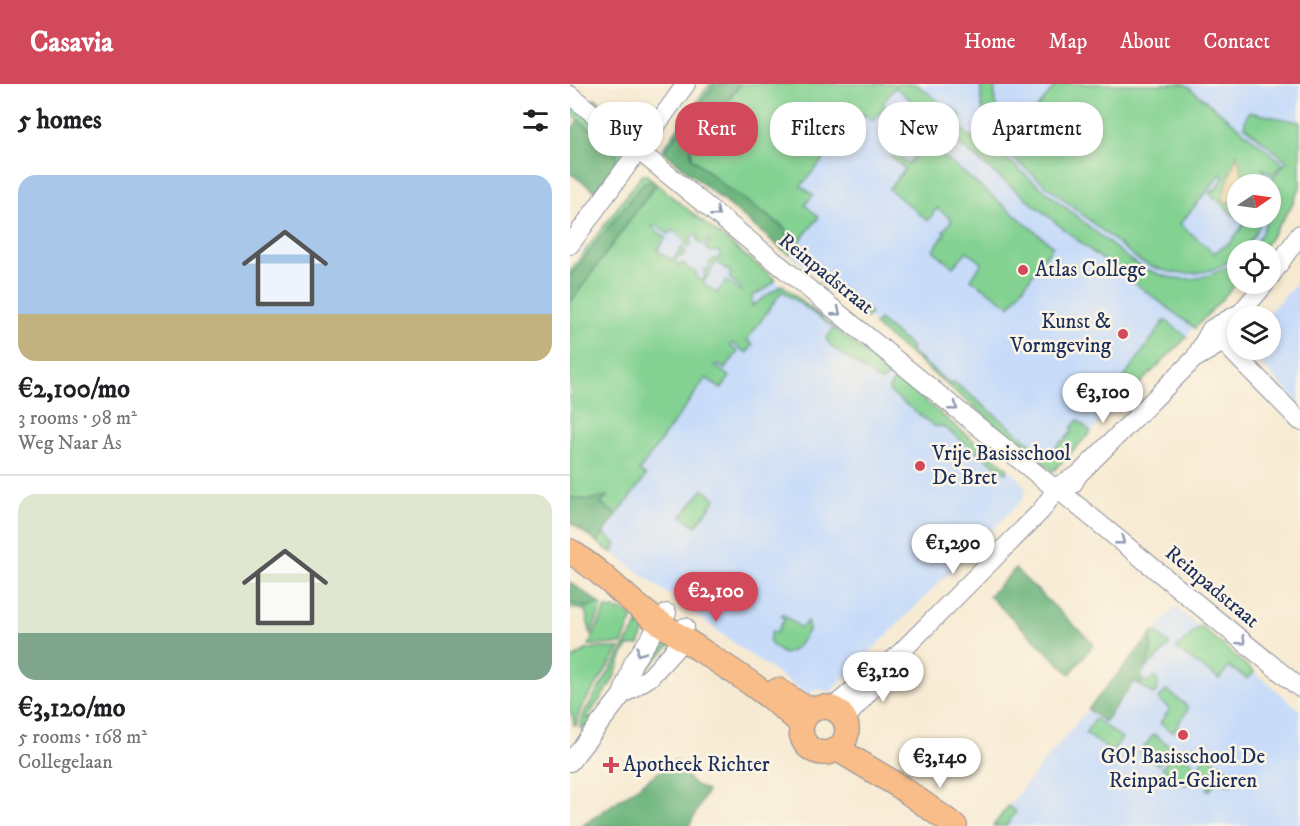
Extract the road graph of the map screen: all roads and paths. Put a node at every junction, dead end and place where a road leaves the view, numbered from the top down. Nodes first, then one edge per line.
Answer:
1 (686, 84) edge
2 (570, 95) edge
3 (588, 110) edge
4 (663, 116) edge
5 (634, 156) edge
6 (645, 156) edge
7 (1300, 234) edge
8 (570, 245) edge
9 (1281, 261) edge
10 (1256, 294) edge
11 (1246, 306) edge
12 (1227, 328) edge
13 (1219, 337) junction
14 (1300, 421) edge
15 (1063, 494) junction
16 (570, 551) edge
17 (673, 625) junction
18 (1300, 688) edge
19 (622, 695) junction
20 (829, 724) junction
21 (570, 762) edge
22 (955, 826) edge

1 - 4 street
2 - 3 street, Reinpadstraat
5 - 8 street
6 -> 15 street, Reinpadstraat
7 - 9 street
10 - 11 street
12 - 13 street
13 - 14 street
13 - 15 street
15 -> 18 street, Reinpadstraat
15 - 20 street
16 - 17 main road
17 -> 19 street
17 - 19 street
17 - 20 main road
19 - 21 street
20 - 22 main road

